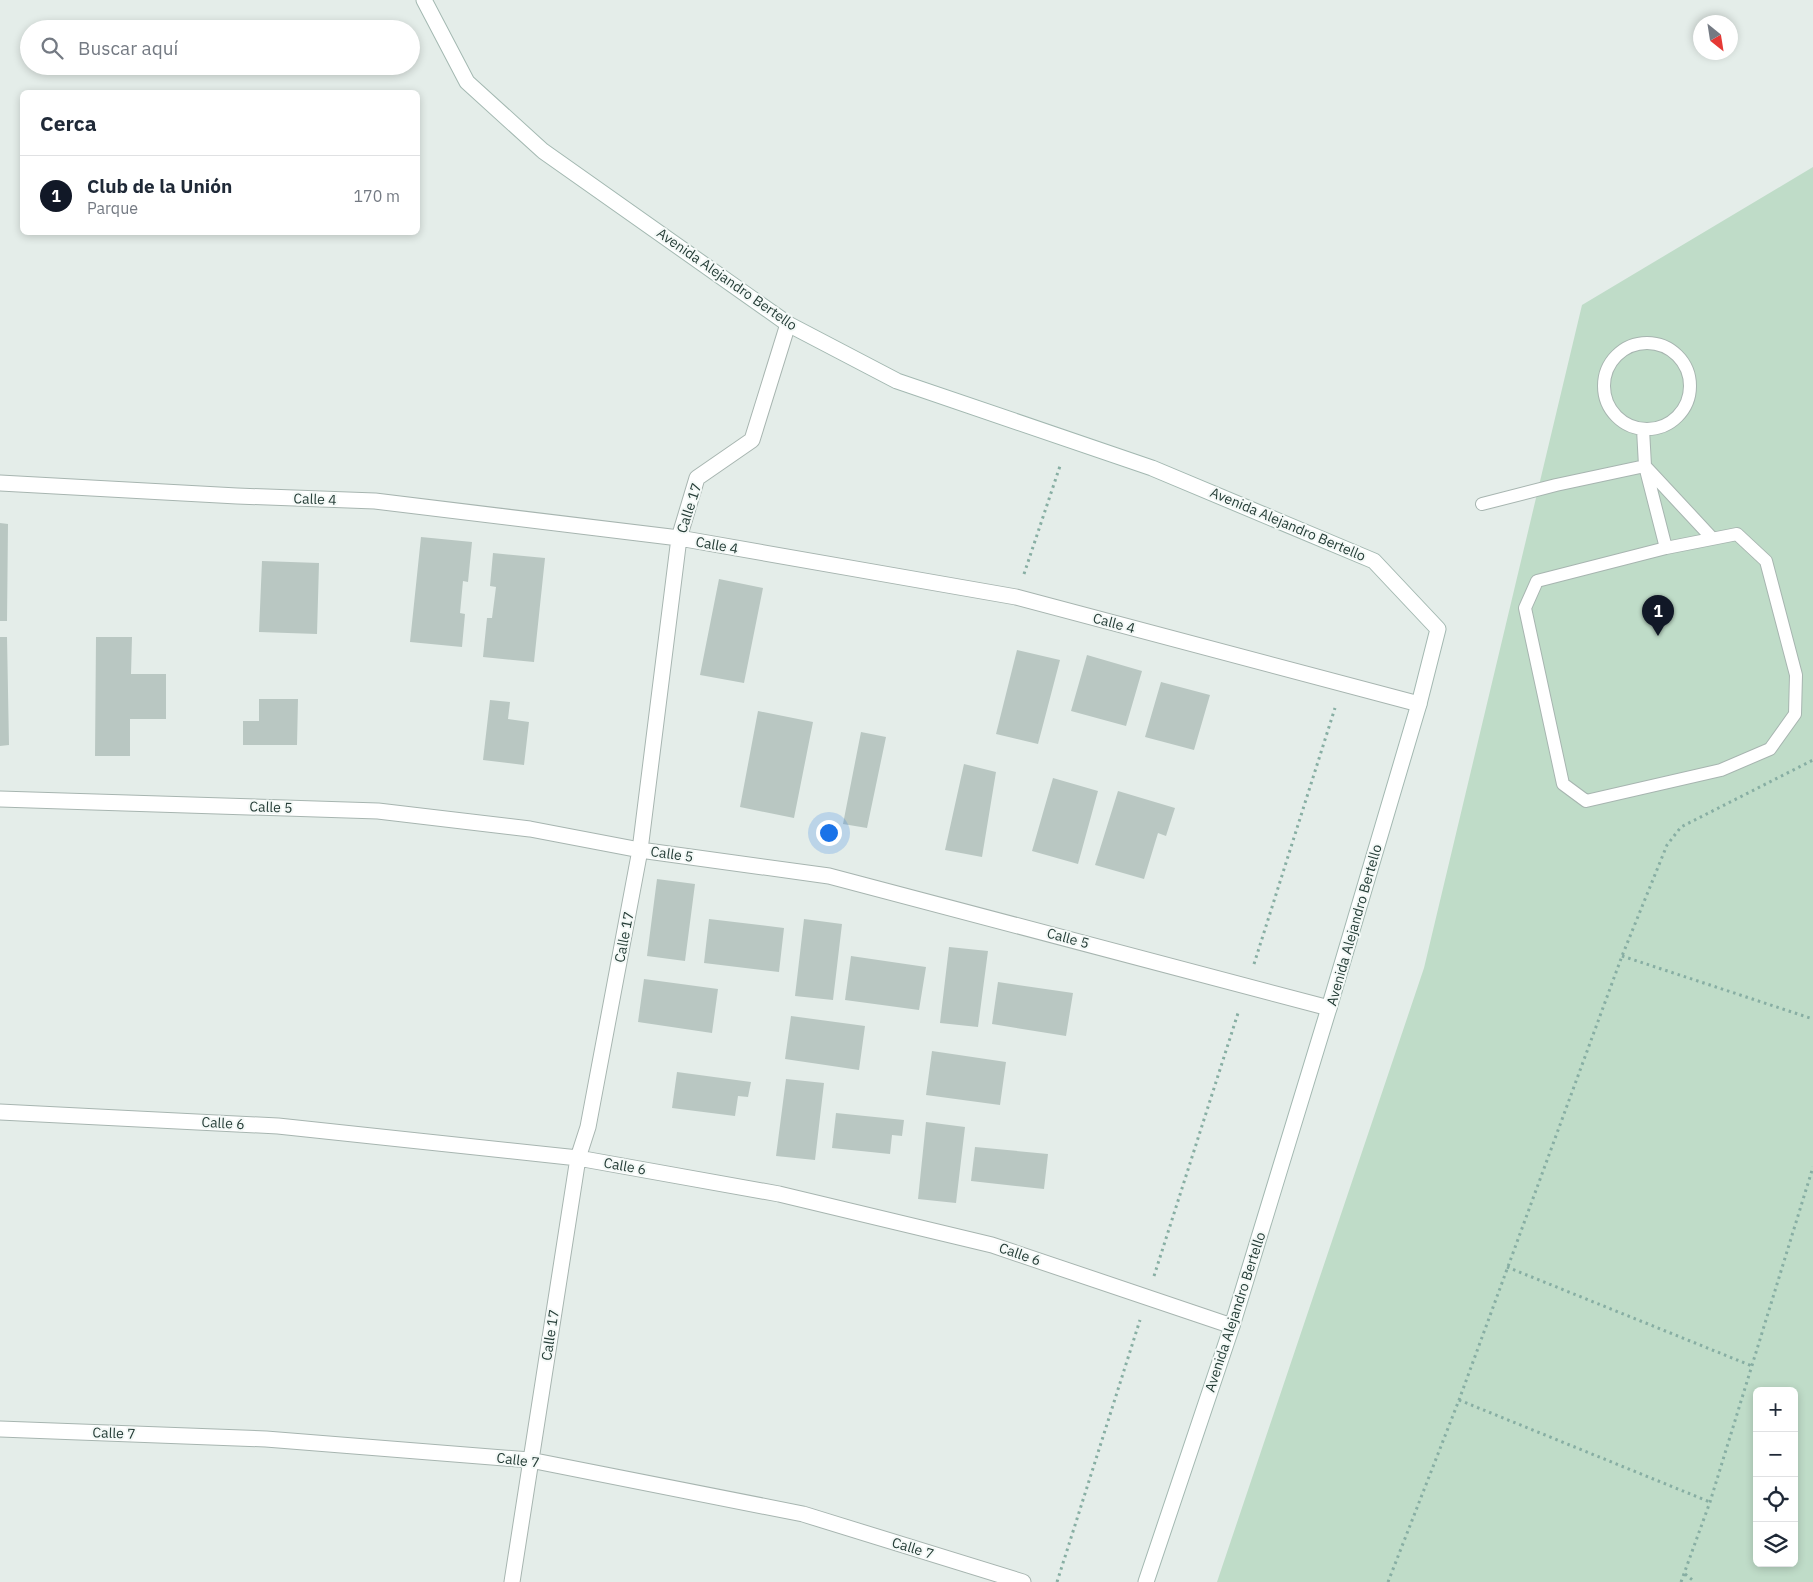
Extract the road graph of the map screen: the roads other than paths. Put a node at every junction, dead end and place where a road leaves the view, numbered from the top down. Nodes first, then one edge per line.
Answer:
1 (424, 0) edge
2 (788, 324) junction
3 (1643, 429) junction
4 (1645, 466) junction
5 (0, 483) edge
6 (1482, 504) dead end
7 (679, 538) junction
8 (1712, 538) junction
9 (1666, 548) junction
10 (1419, 704) junction
11 (0, 798) edge
12 (640, 850) junction
13 (1329, 1008) junction
14 (0, 1112) edge
15 (578, 1158) junction
16 (1232, 1326) junction
17 (0, 1429) edge
18 (530, 1460) junction
19 (512, 1582) edge
20 (1022, 1582) edge
21 (1146, 1582) edge

1 - 2 street, Avenida Alejandro Bertello
2 - 7 street, Calle 17
2 - 10 street, Avenida Alejandro Bertello
3 - 3 lane
3 - 4 lane
4 - 6 lane
4 - 8 lane
4 - 9 lane
5 - 7 street, Calle 4
7 - 10 street, Calle 4
7 - 12 street, Calle 17
8 - 9 lane
8 - 9 lane
10 - 13 street, Avenida Alejandro Bertello
11 - 12 street, Calle 5
12 - 13 street, Calle 5
12 - 15 street, Calle 17
13 - 16 street, Avenida Alejandro Bertello
14 - 15 street, Calle 6
15 - 16 street, Calle 6
15 - 18 street, Calle 17
16 - 21 street, Avenida Alejandro Bertello
17 - 18 street, Calle 7
18 - 19 street, Calle 17
18 - 20 street, Calle 7

